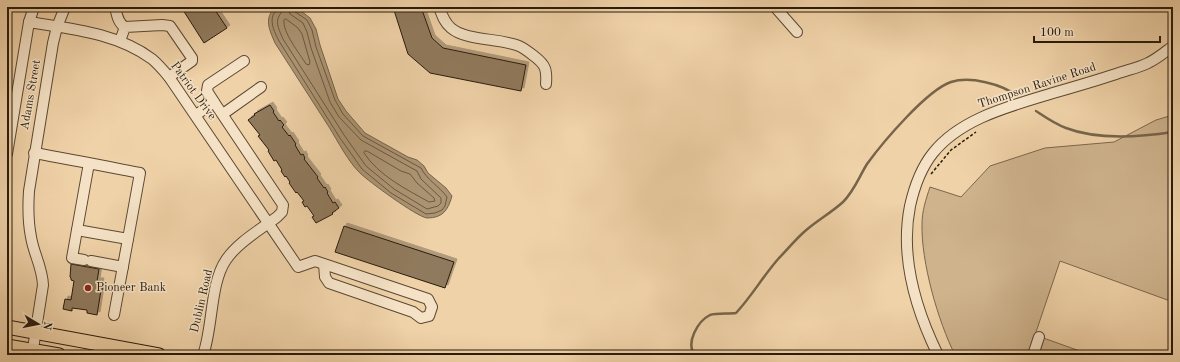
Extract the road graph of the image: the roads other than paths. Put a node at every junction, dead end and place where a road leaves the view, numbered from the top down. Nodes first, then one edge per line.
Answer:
1 (34, 7) edge
2 (65, 7) edge
3 (116, 7) edge
4 (439, 7) edge
5 (775, 7) edge
6 (29, 22) junction
7 (57, 27) junction
8 (125, 27) junction
9 (797, 32) dead end
10 (120, 41) junction
11 (1173, 46) edge
12 (244, 60) dead end
13 (169, 77) junction
14 (546, 84) dead end
15 (261, 87) dead end
16 (214, 102) junction
17 (223, 114) junction
18 (196, 115) junction
19 (34, 153) junction
20 (7, 154) edge
21 (89, 163) junction
22 (268, 224) junction
23 (77, 230) junction
24 (128, 240) junction
25 (74, 252) junction
26 (91, 262) junction
27 (324, 264) junction
28 (123, 267) junction
29 (114, 315) dead end
30 (7, 327) edge
31 (36, 332) junction
32 (1039, 337) dead end
33 (7, 346) edge
34 (32, 353) edge
35 (59, 355) edge
36 (159, 355) edge
37 (203, 355) edge
38 (938, 355) edge
39 (1033, 355) edge

1 - 6 street
2 - 7 street, Adams Street
3 - 8 street
4 - 14 street
5 - 9 street
6 - 7 street, Patriot Drive
6 - 20 street
7 - 10 street, Patriot Drive
7 - 19 street, Adams Street
8 - 10 street
8 - 13 street
10 - 13 street, Patriot Drive
11 - 38 street, Thompson Ravine Road
12 - 16 street
13 - 18 street, Patriot Drive
15 - 17 street
16 - 17 street, Dublin Road
16 - 18 street
17 - 22 street, Dublin Road
18 - 22 street, Patriot Drive
19 - 21 street
19 - 31 street, Adams Street
21 - 23 street
21 - 24 street
22 - 27 street, Patriot Drive
22 - 37 street, Dublin Road
23 - 24 street
23 - 25 street
24 - 28 street
25 - 26 street
25 - 26 street
26 - 28 street
27 - 27 street
28 - 29 street
30 - 31 main road
31 - 34 street, Adams Street
31 - 36 main road
32 - 39 street
33 - 34 main road
34 - 35 main road

